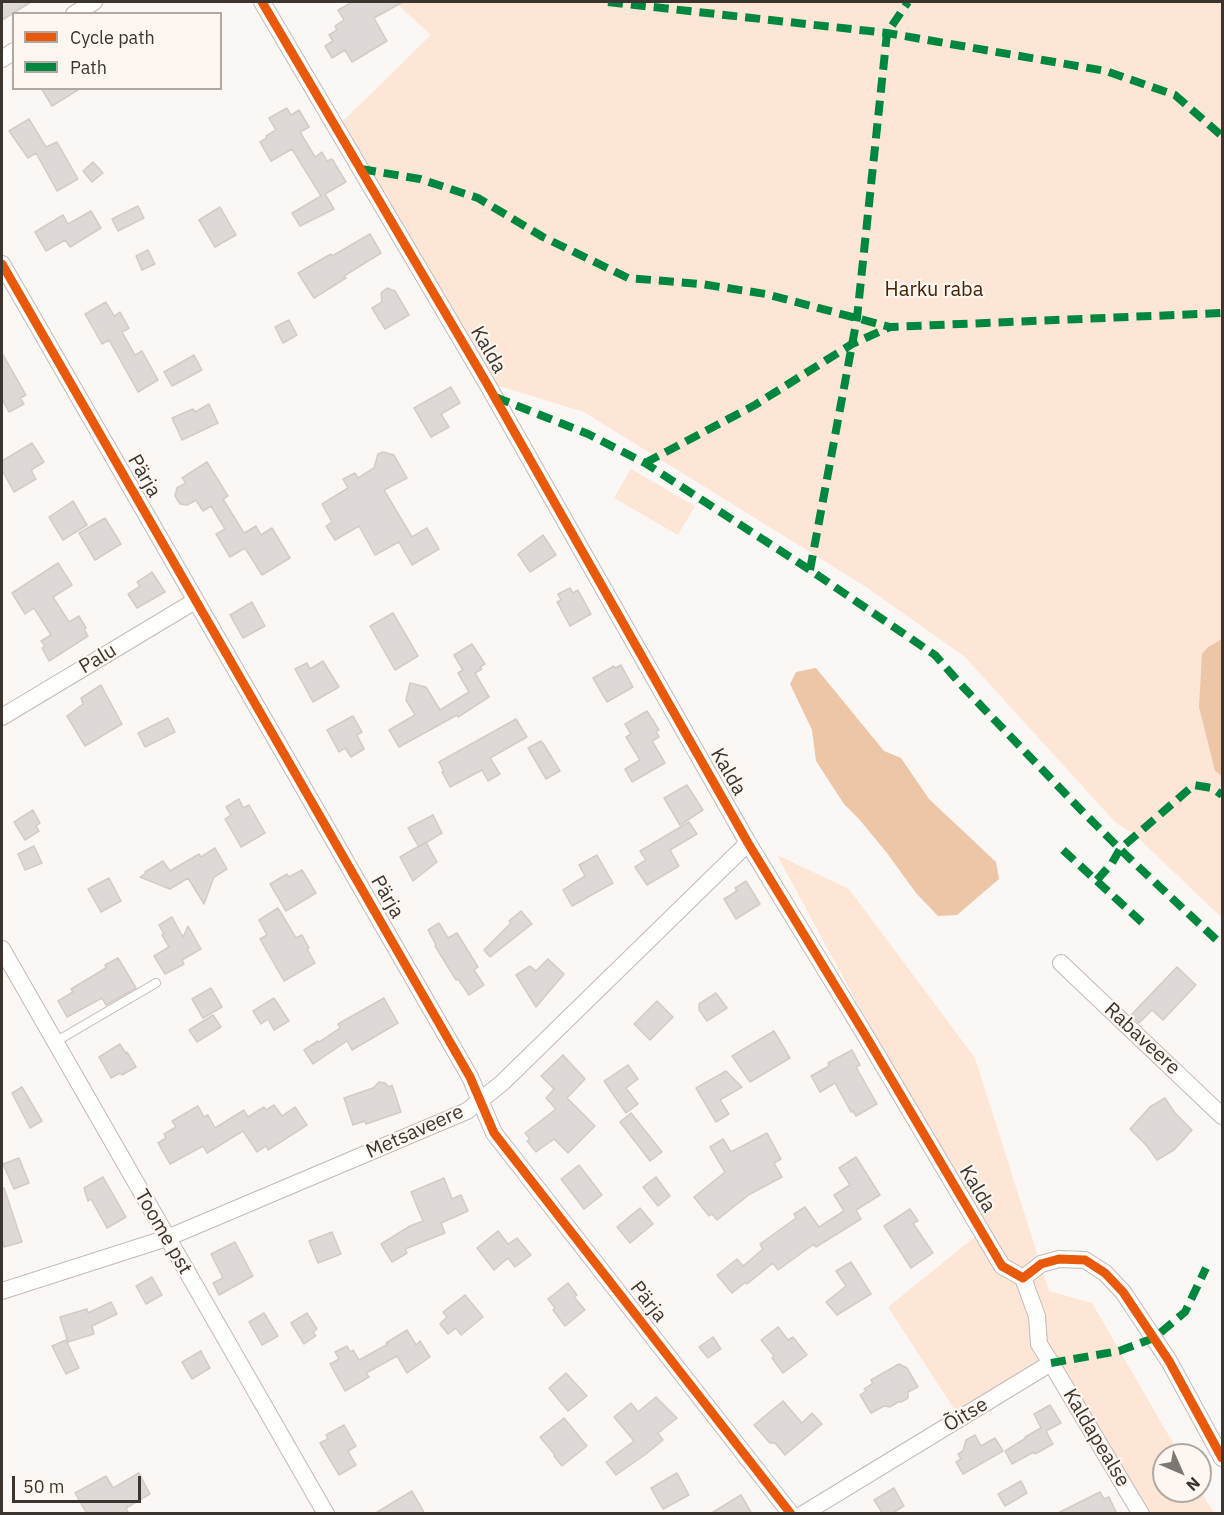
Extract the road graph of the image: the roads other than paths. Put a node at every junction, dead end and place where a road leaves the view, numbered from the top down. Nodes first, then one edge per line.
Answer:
1 (90, 2) edge
2 (262, 2) edge
3 (77, 12) edge
4 (2, 264) edge
5 (195, 601) junction
6 (2, 717) edge
7 (748, 843) junction
8 (2, 949) edge
9 (1061, 963) dead end
10 (156, 983) dead end
11 (54, 1043) junction
12 (480, 1102) junction
13 (1222, 1116) edge
14 (167, 1238) junction
15 (1023, 1278) junction
16 (2, 1291) edge
17 (1051, 1363) junction
18 (1222, 1458) edge
19 (326, 1514) edge
20 (791, 1514) edge
21 (803, 1514) edge
22 (1141, 1514) edge

1 - 3 street
2 - 7 street, Kalda
4 - 5 street, Pärja
5 - 6 street, Palu
5 - 12 street, Pärja
7 - 12 street, Metsaveere
7 - 15 street, Kalda
8 - 11 street, Toome pst
9 - 13 street, Rabaveere
10 - 11 lane
11 - 14 street, Toome pst
12 - 14 street, Metsaveere
12 - 20 street, Pärja
14 - 16 street, Metsaveere
14 - 19 street, Toome pst
15 - 17 street
15 - 18 street
17 - 21 street, Õitse
17 - 22 street, Kaldapealse

